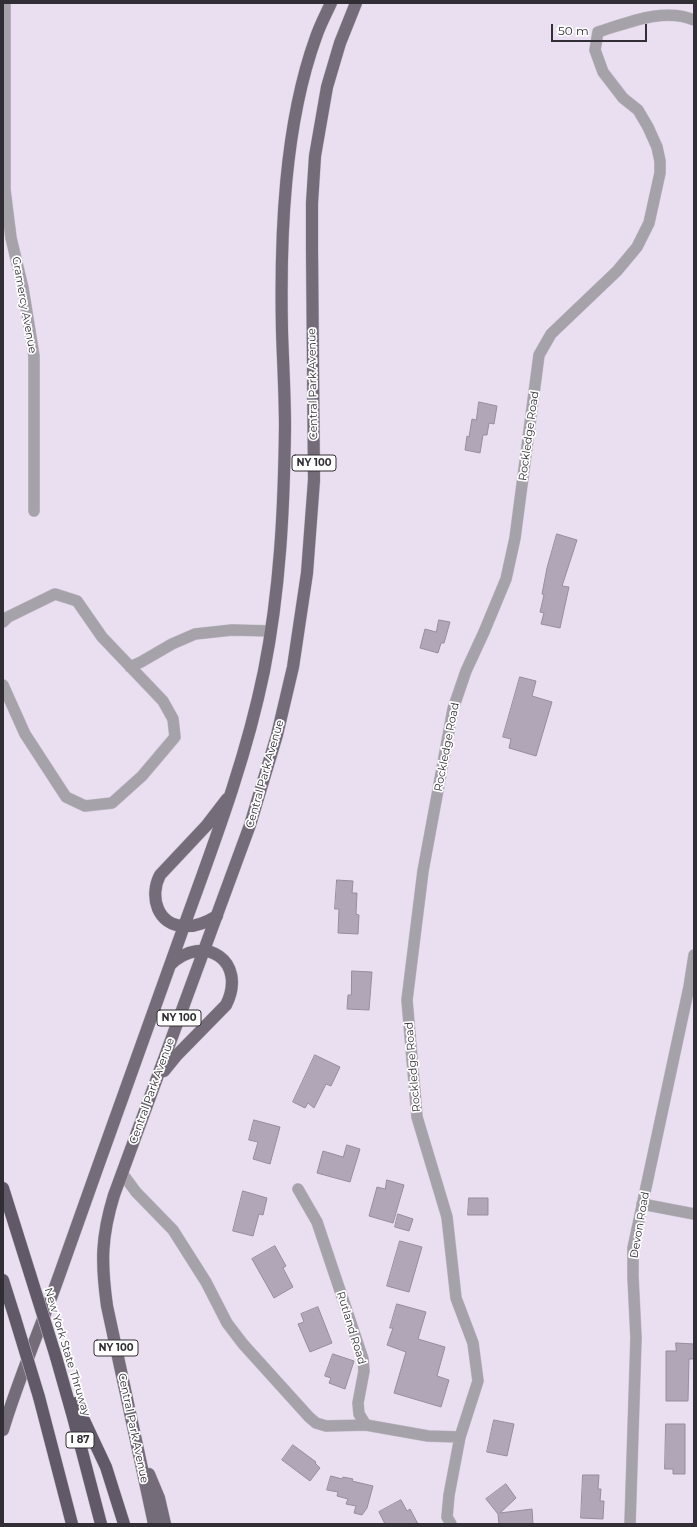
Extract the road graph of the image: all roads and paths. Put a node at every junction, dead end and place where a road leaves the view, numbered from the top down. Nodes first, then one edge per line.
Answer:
1 (5, 3) edge
2 (324, 3) edge
3 (331, 3) edge
4 (356, 3) edge
5 (694, 20) edge
6 (317, 32) junction
7 (7, 238) edge
8 (34, 511) dead end
9 (3, 622) edge
10 (271, 632) junction
11 (130, 667) junction
12 (3, 685) edge
13 (233, 792) junction
14 (217, 916) junction
15 (184, 926) junction
16 (204, 951) junction
17 (694, 955) edge
18 (170, 966) junction
19 (154, 1085) junction
20 (122, 1173) junction
21 (3, 1188) edge
22 (298, 1189) dead end
23 (642, 1204) junction
24 (694, 1214) edge
25 (3, 1280) edge
26 (60, 1370) junction
27 (366, 1425) junction
28 (3, 1430) edge
29 (460, 1437) junction
30 (137, 1442) junction
31 (72, 1524) edge
32 (101, 1524) edge
33 (124, 1524) edge
34 (154, 1524) edge
35 (165, 1524) edge
36 (451, 1524) edge
37 (630, 1524) edge

1 - 7 street, Gramercy Avenue
2 - 6 main road
3 - 6 main road, NY 100
4 - 14 main road, Central Park Avenue / NY 100
5 - 29 street, Rockledge Road
6 - 10 main road, NY 100
7 - 8 street, Gramercy Avenue
9 - 11 street
10 - 11 street
10 - 13 main road, NY 100
11 - 12 street
13 - 15 main road, NY 100
13 - 15 main road
14 - 15 main road
14 - 16 main road, Central Park Avenue / NY 100
15 - 18 main road, NY 100
16 - 18 main road
16 - 19 main road, Central Park Avenue / NY 100
16 - 19 main road
17 - 23 street, Devon Road
18 - 28 main road, NY 100
19 - 20 main road, Central Park Avenue / NY 100
20 - 27 street
20 - 30 main road, Central Park Avenue / NY 100
21 - 26 highway, New York State Thruway / I 87, bridge
22 - 27 street, Rutland Road
23 - 24 street
23 - 37 street, Devon Road
25 - 31 highway, I 87, bridge
26 - 32 highway, New York State Thruway / I 87
26 - 33 highway
27 - 29 street
29 - 36 street, Rockledge Road
30 - 34 main road, Central Park Avenue / NY 100
30 - 35 main road

